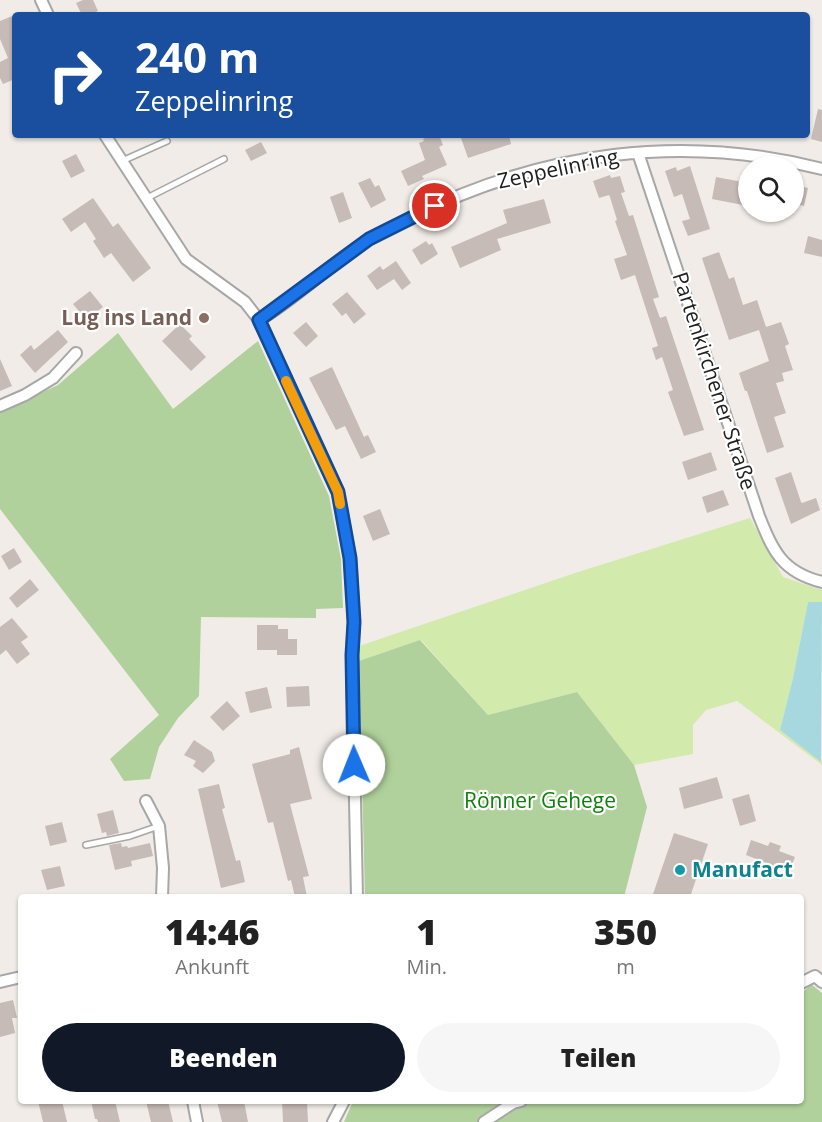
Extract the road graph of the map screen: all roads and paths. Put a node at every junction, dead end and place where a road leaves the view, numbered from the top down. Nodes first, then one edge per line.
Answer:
1 (107, 138) edge
2 (168, 141) dead end
3 (638, 153) junction
4 (224, 159) dead end
5 (122, 162) junction
6 (822, 169) edge
7 (147, 198) junction
8 (259, 320) junction
9 (76, 353) dead end
10 (0, 406) edge
11 (822, 582) edge
12 (146, 801) dead end
13 (159, 826) junction
14 (86, 845) dead end
15 (162, 894) edge
16 (357, 894) edge
17 (18, 978) edge
18 (0, 982) edge
19 (804, 982) edge
20 (822, 982) edge
21 (194, 1104) edge
22 (342, 1104) edge
23 (511, 1104) edge
24 (197, 1122) edge
25 (333, 1122) edge
26 (484, 1122) edge

1 - 5 street
2 - 5 lane
3 - 6 street, Zeppelinring
3 - 8 street, Zeppelinring
3 - 11 street, Partenkirchener Straße
4 - 7 lane
5 - 7 street
7 - 8 street
8 - 16 street
9 - 10 street
12 - 13 street
13 - 14 lane
13 - 15 street
17 - 18 street
19 - 20 street
21 - 24 street
22 - 25 street
23 - 26 street

